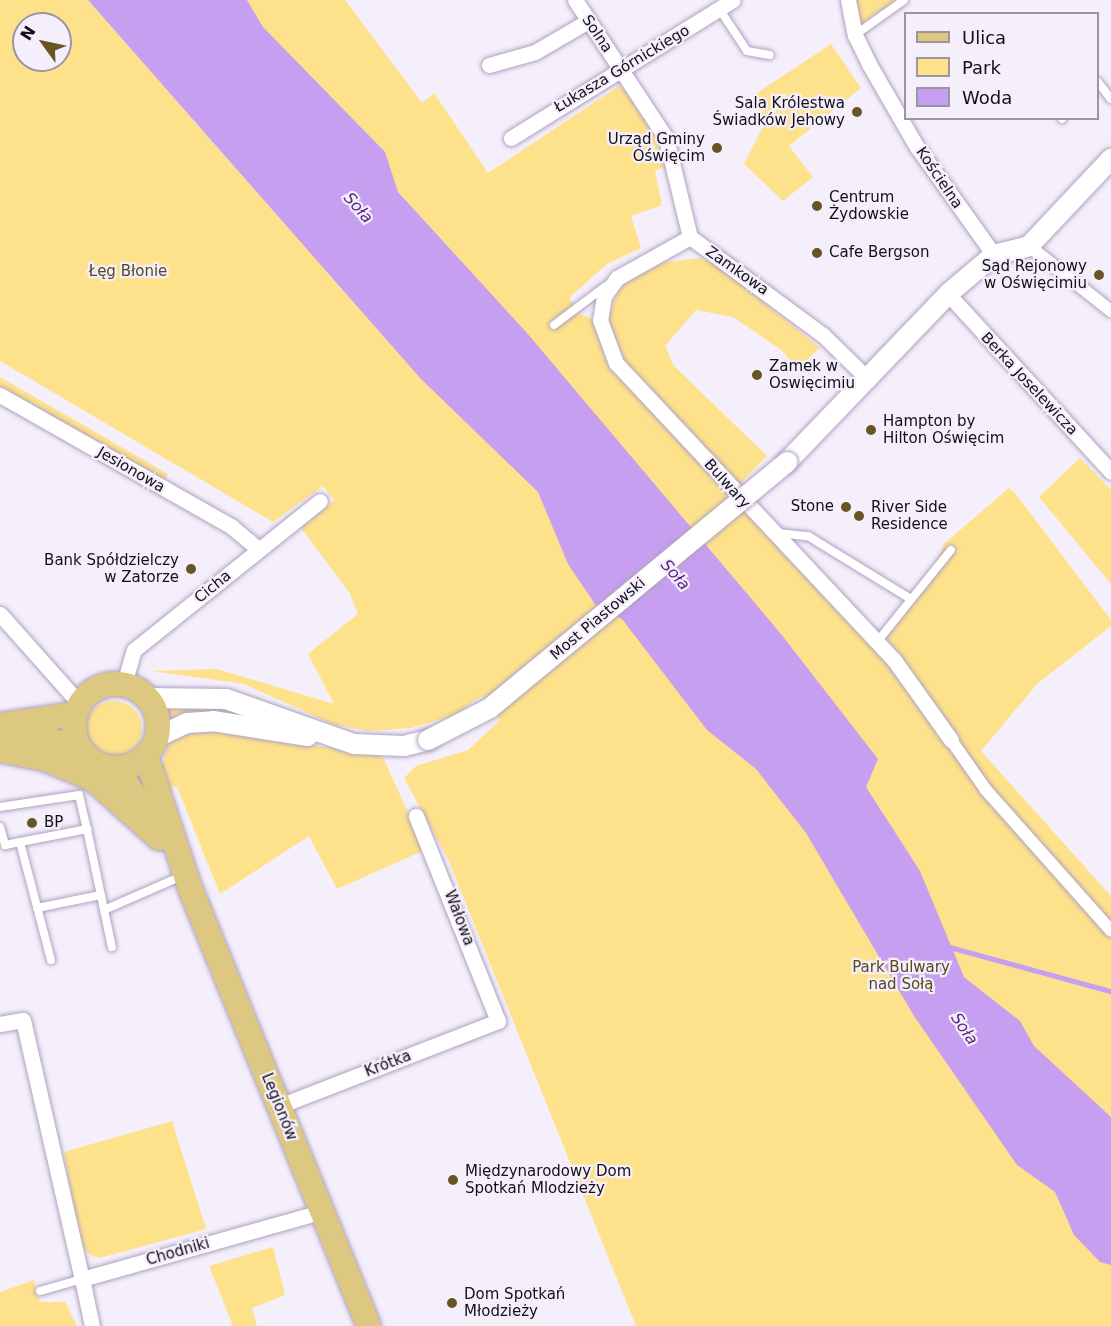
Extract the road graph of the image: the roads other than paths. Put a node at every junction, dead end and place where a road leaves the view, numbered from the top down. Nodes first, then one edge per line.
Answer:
1 (575, 0) edge
2 (733, 0) edge
3 (848, 0) edge
4 (904, 0) edge
5 (720, 10) junction
6 (588, 21) junction
7 (855, 35) junction
8 (770, 55) dead end
9 (489, 65) dead end
10 (620, 68) junction
11 (1101, 95) edge
12 (1111, 99) edge
13 (511, 138) dead end
14 (1111, 159) edge
15 (690, 237) junction
16 (1029, 246) junction
17 (994, 255) junction
18 (617, 278) junction
19 (948, 294) junction
20 (1111, 311) edge
21 (554, 325) dead end
22 (869, 380) junction
23 (0, 395) edge
24 (1111, 472) edge
25 (320, 501) dead end
26 (774, 532) junction
27 (259, 550) junction
28 (951, 550) dead end
29 (911, 599) junction
30 (0, 614) edge
31 (877, 642) junction
32 (124, 684) junction
33 (148, 698) junction
34 (77, 709) junction
35 (0, 725) edge
36 (331, 738) junction
37 (951, 740) joint
38 (0, 742) edge
39 (152, 747) junction
40 (0, 750) edge
41 (81, 750) junction
42 (110, 768) junction
43 (0, 807) edge
44 (416, 816) dead end
45 (0, 827) edge
46 (87, 829) junction
47 (159, 838) junction
48 (20, 842) junction
49 (186, 882) junction
50 (101, 895) junction
51 (37, 908) junction
52 (104, 910) junction
53 (1111, 931) edge
54 (112, 947) dead end
55 (51, 960) dead end
56 (498, 1021) joint
57 (0, 1024) edge
58 (279, 1106) junction
59 (321, 1212) junction
60 (82, 1279) junction
61 (40, 1291) dead end
62 (92, 1326) edge
63 (369, 1326) edge

1 - 6 street, Solna
2 - 5 street, Łukasza Górnickiego
3 - 7 street, Kościelna
4 - 7 lane
5 - 8 lane
5 - 10 street, Łukasza Górnickiego
6 - 9 street
6 - 10 street, Solna
7 - 17 street, Kościelna
10 - 13 street, Łukasza Górnickiego
10 - 15 street, Zamkowa
11 - 12 lane
14 - 16 street
15 - 18 street
15 - 22 street, Zamkowa
16 - 17 street
16 - 20 street
17 - 19 street, Most Piastowski
18 - 21 lane
18 - 26 street, Bulwary
19 - 22 street, Most Piastowski
19 - 24 street, Berka Joselewicza
22 - 36 street, Most Piastowski, bridge
23 - 27 street, Jesionowa
25 - 27 street, Cicha
26 - 29 lane
26 - 31 street, Bulwary
27 - 32 street, Cicha
28 - 29 lane
29 - 31 lane
30 - 34 street
31 - 37 street, Bulwary
32 - 33 main road
32 - 34 main road
33 - 36 street
33 - 39 main road
34 - 35 main road
34 - 41 main road
36 - 39 street
37 - 53 street
38 - 41 main road
39 - 42 main road
39 - 49 main road, Legionów
40 - 47 main road
41 - 42 main road
42 - 47 main road, Legionów
43 - 46 lane
44 - 56 street, Wałowa
45 - 48 lane
46 - 48 lane
46 - 50 lane
47 - 49 main road, Legionów
48 - 51 lane
49 - 52 lane
49 - 58 main road, Legionów
50 - 51 lane
50 - 52 lane
51 - 55 lane
52 - 54 lane
56 - 58 street, Krótka
57 - 60 street
58 - 59 main road, Legionów
59 - 60 street, Chodniki
59 - 63 main road, Legionów
60 - 61 lane
60 - 62 street

